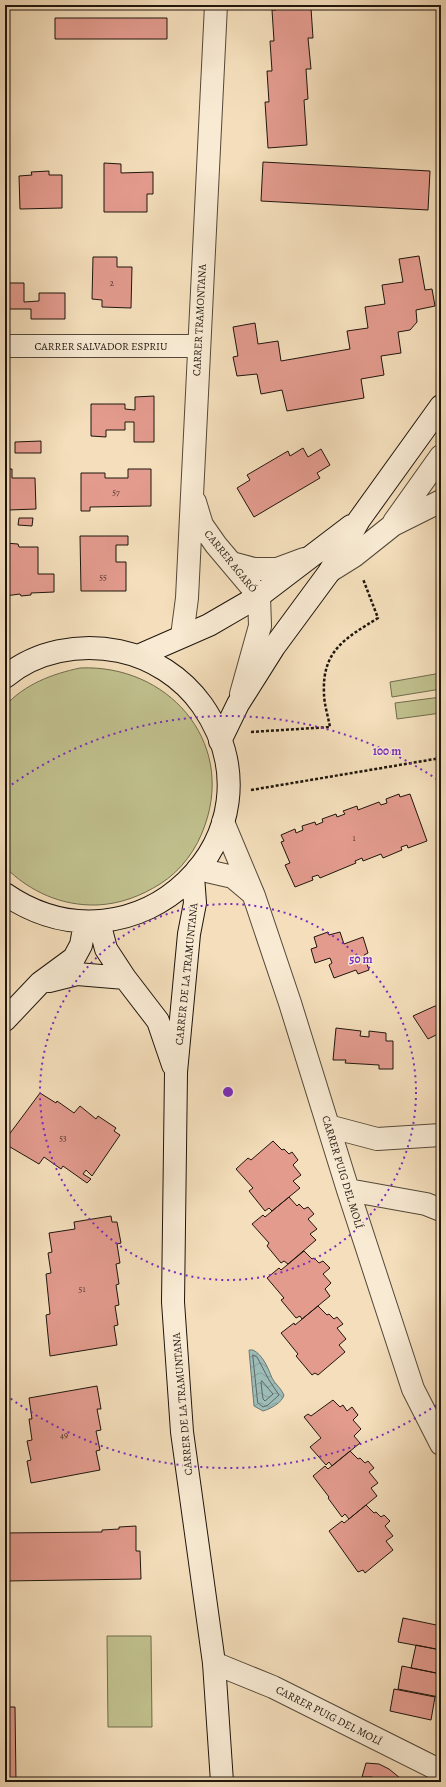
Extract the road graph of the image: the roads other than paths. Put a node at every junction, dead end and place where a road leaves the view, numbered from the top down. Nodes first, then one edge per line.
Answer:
1 (216, 5) edge
2 (5, 346) edge
3 (198, 346) junction
4 (441, 406) edge
5 (441, 456) edge
6 (191, 488) junction
7 (441, 501) edge
8 (359, 520) junction
9 (392, 525) junction
10 (311, 556) junction
11 (232, 563) junction
12 (330, 571) junction
13 (259, 596) junction
14 (182, 636) junction
15 (138, 656) junction
16 (5, 676) edge
17 (238, 704) junction
18 (222, 737) junction
19 (222, 822) junction
20 (196, 873) junction
21 (5, 894) edge
22 (254, 896) junction
23 (92, 923) junction
24 (125, 978) junction
25 (40, 982) junction
26 (5, 1020) edge
27 (176, 1072) junction
28 (328, 1126) junction
29 (441, 1135) edge
30 (348, 1190) junction
31 (441, 1210) edge
32 (441, 1444) edge
33 (214, 1663) junction
34 (441, 1771) edge
35 (222, 1782) edge

1 - 3 main road, CARRER TRAMONTANA
2 - 3 main road, CARRER SALVADOR ESPRIU
3 - 6 main road, CARRER TRAMONTANA
4 - 8 main road
5 - 9 main road
6 - 11 main road, CARRER AGARÓ
6 - 14 main road, CARRER TRAMONTANA
7 - 9 main road
8 - 10 main road
8 - 12 main road
9 - 12 main road
10 - 11 main road
10 - 13 main road
11 - 13 main road, CARRER AGARÓ
12 - 17 main road
13 - 14 main road
13 - 17 main road, CARRER AGARÓ
14 - 15 main road
15 - 16 main road
15 - 18 main road
17 - 18 main road
18 - 19 main road
19 - 20 main road
19 - 22 main road
20 - 22 main road
20 - 23 main road
20 - 27 main road, CARRER DE LA TRAMUNTANA
21 - 23 main road
22 - 28 main road, CARRER PUIG DEL MOLÍ
23 - 24 main road, CARRER DE LA TRAMUNTANA
23 - 25 main road
24 - 25 main road
24 - 27 main road, CARRER DE LA TRAMUNTANA
25 - 26 main road
27 - 33 main road, CARRER DE LA TRAMUNTANA
28 - 29 main road
28 - 30 main road, CARRER PUIG DEL MOLÍ
30 - 31 main road
30 - 32 main road, CARRER PUIG DEL MOLÍ
33 - 34 main road, CARRER PUIG DEL MOLÍ
33 - 35 main road, CARRER DE LA TRAMUNTANA

